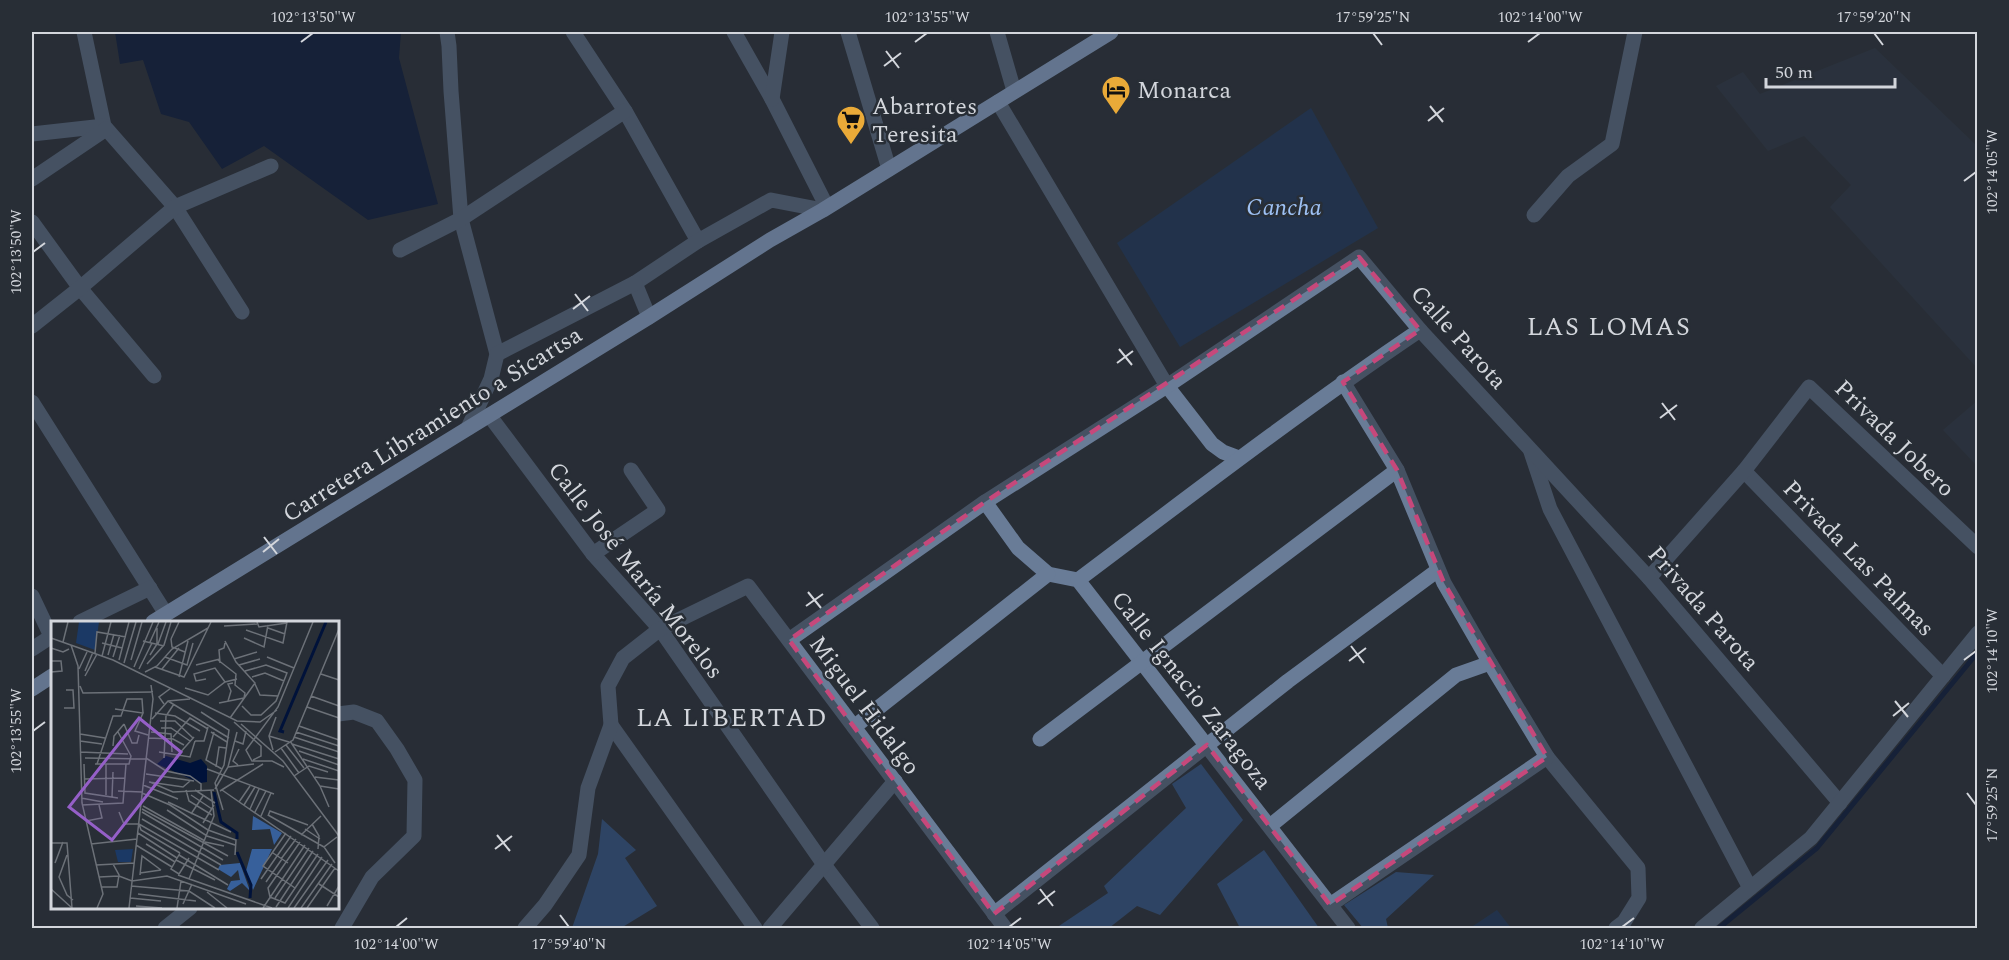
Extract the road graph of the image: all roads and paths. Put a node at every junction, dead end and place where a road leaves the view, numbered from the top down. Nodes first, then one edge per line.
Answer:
1 (84, 32) edge
2 (447, 32) edge
3 (574, 32) edge
4 (734, 32) edge
5 (782, 32) edge
6 (848, 32) edge
7 (997, 32) edge
8 (1111, 32) edge
9 (1635, 32) edge
10 (1014, 91) junction
11 (772, 99) junction
12 (998, 102) junction
13 (625, 111) junction
14 (105, 128) junction
15 (32, 134) edge
16 (270, 166) dead end
17 (889, 169) junction
18 (32, 179) edge
19 (175, 207) junction
20 (825, 208) junction
21 (1534, 215) dead end
22 (461, 219) junction
23 (32, 222) edge
24 (698, 241) junction
25 (400, 250) dead end
26 (635, 283) junction
27 (80, 288) junction
28 (242, 312) dead end
29 (649, 317) junction
30 (32, 326) edge
31 (1420, 330) junction
32 (497, 354) junction
33 (154, 376) dead end
34 (1343, 382) junction
35 (1167, 386) junction
36 (32, 402) edge
37 (489, 415) junction
38 (468, 428) junction
39 (1529, 446) junction
40 (1239, 458) junction
41 (1397, 470) junction
42 (631, 471) dead end
43 (1744, 471) junction
44 (985, 502) junction
45 (1977, 547) edge
46 (593, 554) junction
47 (1438, 570) junction
48 (1048, 574) junction
49 (1649, 578) junction
50 (1078, 580) junction
51 (150, 588) junction
52 (32, 596) edge
53 (160, 618) edge
54 (82, 621) edge
55 (660, 629) junction
56 (1977, 633) edge
57 (51, 634) edge
58 (51, 637) edge
59 (789, 640) junction
60 (32, 649) edge
61 (1142, 662) junction
62 (1490, 663) junction
63 (1943, 676) junction
64 (51, 677) edge
65 (32, 689) edge
66 (339, 714) edge
67 (611, 725) junction
68 (854, 727) junction
69 (1040, 739) dead end
70 (1208, 745) junction
71 (1547, 757) junction
72 (895, 782) junction
73 (1840, 803) junction
74 (1270, 826) junction
75 (825, 866) junction
76 (1750, 888) junction
77 (1330, 905) junction
78 (189, 909) edge
79 (994, 914) junction
80 (165, 928) edge
81 (342, 928) edge
82 (525, 928) edge
83 (754, 928) edge
84 (770, 928) edge
85 (872, 928) edge
86 (1005, 928) edge
87 (1348, 928) edge
88 (1616, 928) edge
89 (1702, 928) edge

1 - 14 street
2 - 22 street
3 - 13 street
4 - 11 street
5 - 11 street
6 - 17 street
7 - 10 street
8 - 10 main road, Carretera Libramiento a Sicartsa
9 - 21 street
10 - 12 main road, Carretera Libramiento a Sicartsa
11 - 20 street
12 - 17 main road, Carretera Libramiento a Sicartsa
12 - 35 street
13 - 22 street
13 - 24 street
14 - 15 street
14 - 18 street
14 - 19 street
16 - 19 street
17 - 20 main road, Carretera Libramiento a Sicartsa
19 - 27 street
19 - 28 street
20 - 24 street
20 - 29 main road, Carretera Libramiento a Sicartsa
22 - 25 street
22 - 32 street
23 - 27 street
24 - 26 street
26 - 29 street
26 - 32 street
27 - 30 street
27 - 33 street
29 - 37 main road, Carretera Libramiento a Sicartsa
31 - 34 street
31 - 35 street, Calle Parota
31 - 39 street, Calle Parota
32 - 38 street
34 - 40 street
34 - 41 street
35 - 40 street
35 - 44 street
36 - 51 street
37 - 38 main road, Carretera Libramiento a Sicartsa
37 - 46 street, Calle José María Morelos
38 - 53 main road, Carretera Libramiento a Sicartsa
39 - 49 street, Privada Parota
39 - 76 street
40 - 50 street
41 - 47 street
41 - 61 street
42 - 46 street
43 - 45 street, Privada Jobero
43 - 49 street
43 - 63 street, Privada Las Palmas
44 - 48 street, Calle Ignacio Zaragoza
44 - 59 street
46 - 55 street, Calle José María Morelos
47 - 62 street
47 - 70 street
48 - 50 street, Calle Ignacio Zaragoza
48 - 68 street
49 - 73 street, Privada Parota
50 - 61 street, Calle Ignacio Zaragoza
51 - 53 street
51 - 54 street
52 - 57 street
55 - 59 street, Miguel Hidalgo
55 - 67 street
55 - 75 street, Calle José María Morelos
56 - 63 street
58 - 60 street
59 - 68 street, Miguel Hidalgo
61 - 69 street
61 - 70 street, Calle Ignacio Zaragoza
62 - 71 street
62 - 74 street
63 - 73 street
64 - 65 main road
66 - 81 street
67 - 82 street
67 - 83 street
68 - 72 street, Miguel Hidalgo
70 - 74 street, Calle Ignacio Zaragoza
70 - 79 street
71 - 77 street
71 - 88 street
72 - 75 street
72 - 79 street, Miguel Hidalgo
73 - 76 street
74 - 77 street, Calle Ignacio Zaragoza
75 - 84 street
75 - 85 street, Calle José María Morelos
76 - 89 street
77 - 87 street, Calle Ignacio Zaragoza
78 - 80 street
79 - 86 street, Miguel Hidalgo

